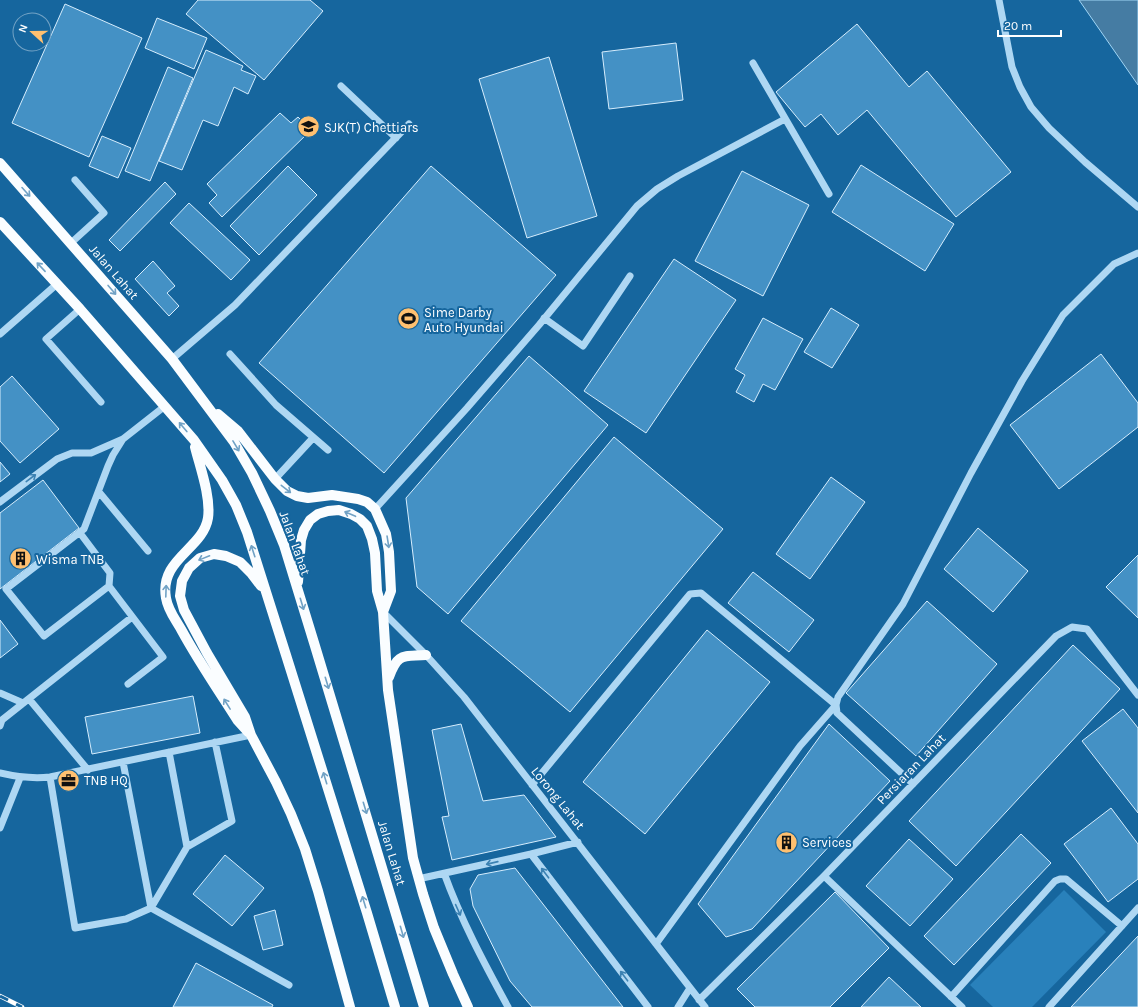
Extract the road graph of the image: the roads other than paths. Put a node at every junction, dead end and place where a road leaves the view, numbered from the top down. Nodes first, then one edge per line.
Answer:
1 (999, 0) edge
2 (753, 63) dead end
3 (341, 86) dead end
4 (785, 119) junction
5 (409, 124) dead end
6 (396, 138) junction
7 (0, 163) edge
8 (75, 180) dead end
9 (828, 194) dead end
10 (1138, 207) edge
11 (1, 225) edge
12 (71, 243) junction
13 (1138, 253) edge
14 (630, 276) dead end
15 (57, 284) junction
16 (80, 309) junction
17 (544, 318) junction
18 (0, 334) edge
19 (230, 354) dead end
20 (172, 359) junction
21 (203, 400) junction
22 (101, 402) dead end
23 (166, 406) junction
24 (313, 438) junction
25 (123, 439) junction
26 (194, 440) junction
27 (328, 450) dead end
28 (275, 479) junction
29 (99, 492) junction
30 (0, 502) edge
31 (375, 509) junction
32 (80, 532) junction
33 (148, 551) dead end
34 (109, 586) junction
35 (298, 590) junction
36 (267, 595) junction
37 (383, 612) junction
38 (132, 617) junction
39 (426, 655) junction
40 (388, 681) junction
41 (128, 684) dead end
42 (0, 693) edge
43 (1138, 695) edge
44 (26, 701) junction
45 (836, 705) junction
46 (0, 726) edge
47 (250, 735) junction
48 (215, 742) junction
49 (169, 752) junction
50 (124, 762) junction
51 (88, 770) junction
52 (0, 773) edge
53 (50, 777) junction
54 (20, 778) junction
55 (913, 784) junction
56 (532, 785) junction
57 (0, 828) edge
58 (578, 842) junction
59 (187, 847) junction
60 (530, 854) junction
61 (444, 874) junction
62 (824, 876) junction
63 (418, 879) junction
64 (151, 908) junction
65 (1138, 908) edge
66 (1122, 926) junction
67 (656, 944) junction
68 (289, 985) dead end
69 (690, 988) junction
70 (951, 997) junction
71 (699, 1000) junction
72 (350, 1007) edge
73 (395, 1007) edge
74 (424, 1007) edge
75 (468, 1007) edge
76 (508, 1007) edge
77 (648, 1007) edge
78 (678, 1007) edge
79 (705, 1007) edge
80 (962, 1007) edge
81 (1049, 1007) edge

1 - 10 street
2 - 4 street
3 - 6 street
4 - 9 street
4 - 17 street
5 - 6 street
6 - 20 street
7 -> 12 main road, Jalan Lahat
8 - 12 street
15 -> 11 main road
12 -> 20 main road, Jalan Lahat
13 - 45 street
14 - 17 street
15 - 16 main road
15 - 18 street
16 - 22 street
16 - 23 main road
17 - 31 street
19 - 24 street
20 - 21 main road, Jalan Lahat
21 - 28 main road
21 -> 35 main road, Jalan Lahat
23 - 25 street
26 -> 23 main road
24 - 27 street
24 - 28 street
25 - 29 street
30 -> 25 street
36 -> 26 main road
47 -> 26 main road
28 -> 31 main road
29 - 32 street
29 - 33 street
31 -> 37 main road
32 - 34 street
32 - 34 street
34 - 38 street
37 -> 35 main road
35 -> 74 main road, Jalan Lahat
36 -> 47 main road
73 -> 36 main road
37 - 39 street, Lorong Lahat
37 - 40 main road
38 - 41 street
38 - 44 street
39 - 40 main road
39 - 56 street, Lorong Lahat
40 - 63 main road
42 - 44 street
43 - 55 street, Persiaran Lahat
44 - 46 street
44 - 51 street
45 - 55 street
45 - 56 street
45 - 67 street
47 - 48 street
47 - 72 main road
48 - 49 street
48 - 59 street
49 - 50 street
49 - 59 street
50 - 51 street
50 - 64 street
51 - 53 street
52 - 54 street
53 - 54 street
53 - 64 street
54 - 57 street
55 - 62 street, Persiaran Lahat
56 - 58 street, Lorong Lahat
58 - 60 street
58 - 67 street, Lorong Lahat
59 - 64 street
60 -> 61 street
77 -> 60 street
61 - 63 street
61 -> 76 street
62 - 70 street
62 - 71 street, Persiaran Lahat
63 - 75 main road
64 - 68 street
65 - 66 street
66 - 70 street
66 - 81 street
67 - 69 street, Lorong Lahat
69 - 71 street, Lorong Lahat
69 - 78 street
70 - 80 street
71 - 79 street, Lorong Lahat

